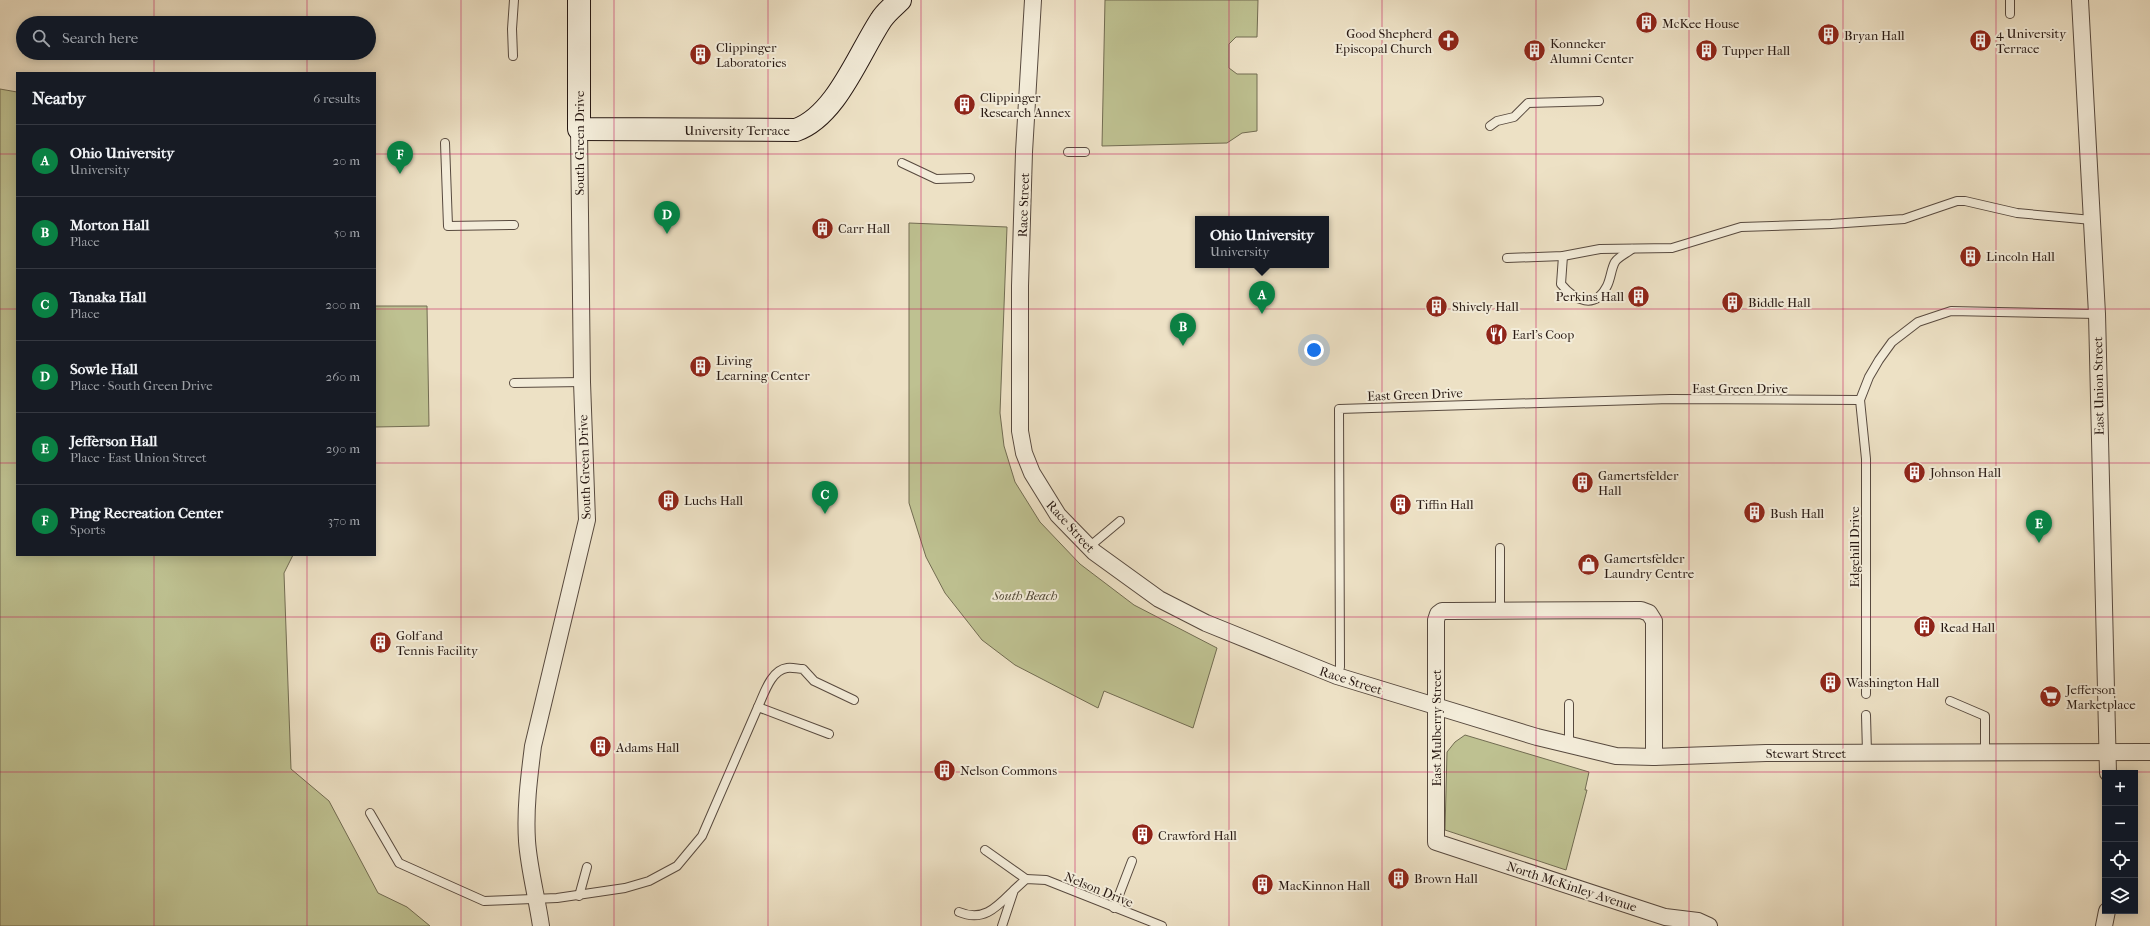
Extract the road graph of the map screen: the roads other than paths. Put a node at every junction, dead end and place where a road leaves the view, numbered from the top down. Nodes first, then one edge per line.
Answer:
1 (514, 0) edge
2 (579, 0) edge
3 (900, 0) edge
4 (1033, 0) edge
5 (2010, 0) edge
6 (2080, 0) edge
7 (2010, 14) dead end
8 (514, 56) dead end
9 (1598, 101) dead end
10 (1490, 126) dead end
11 (579, 129) junction
12 (445, 143) dead end
13 (1068, 152) dead end
14 (1085, 152) dead end
15 (902, 163) dead end
16 (970, 178) dead end
17 (2092, 220) junction
18 (514, 225) dead end
19 (1632, 249) junction
20 (1563, 256) junction
21 (1507, 258) dead end
22 (2097, 314) junction
23 (582, 382) junction
24 (514, 384) dead end
25 (1860, 400) junction
26 (1120, 521) dead end
27 (1089, 547) junction
28 (1500, 548) dead end
29 (1500, 611) junction
30 (1340, 666) dead end
31 (1866, 694) dead end
32 (854, 700) dead end
33 (1950, 701) dead end
34 (1569, 704) dead end
35 (758, 707) junction
36 (1436, 707) junction
37 (1866, 715) dead end
38 (1466, 717) joint
39 (829, 734) dead end
40 (1569, 746) junction
41 (1986, 752) junction
42 (2108, 752) junction
43 (2150, 752) edge
44 (1867, 753) junction
45 (1654, 757) junction
46 (2108, 770) edge
47 (370, 812) dead end
48 (1436, 842) joint
49 (985, 850) dead end
50 (1132, 861) dead end
51 (588, 867) dead end
52 (1026, 879) junction
53 (1014, 890) junction
54 (579, 896) junction
55 (537, 900) junction
56 (1114, 908) junction
57 (959, 912) dead end
58 (2106, 914) edge
59 (1665, 921) edge
60 (541, 926) edge
61 (1002, 926) edge
62 (1162, 926) edge
63 (1709, 926) edge
64 (2104, 926) edge

1 - 8 lane
2 - 11 street, South Green Drive
3 - 11 street, University Terrace
4 - 27 street, Race Street
5 - 7 lane
6 - 17 street, East Union Street
9 - 10 lane
11 - 23 street, South Green Drive
12 - 18 lane
13 - 14 lane
15 - 16 lane
17 - 19 lane
17 - 22 street, East Union Street
19 - 20 lane
19 - 20 lane
20 - 21 lane
22 - 25 lane
22 - 42 street, East Union Street
23 - 24 lane
23 - 55 street, South Green Drive
25 - 30 lane, East Green Drive
25 - 31 lane, Edgehill Drive
26 - 27 lane
27 - 36 street, Race Street
28 - 29 lane
29 - 36 street, East Mulberry Street
29 - 45 street
32 - 35 lane
33 - 41 lane
34 - 40 lane
35 - 39 lane
35 - 54 lane
36 - 38 street, Race Street
36 - 48 street, East Mulberry Street
37 - 44 lane
38 - 40 street, Stewart Street
40 - 45 street, Stewart Street
41 - 42 street, Stewart Street
41 - 44 street, Stewart Street
42 - 43 street, Stewart Street
42 - 46 street, East Union Street
44 - 45 street, Stewart Street
47 - 55 lane
48 - 59 street, North McKinley Avenue
49 - 52 lane
50 - 56 lane
51 - 54 lane
52 - 53 lane
52 - 56 lane, Nelson Drive
53 - 57 lane
53 - 61 lane
54 - 55 lane
55 - 60 street, South Green Drive
56 - 62 lane, Nelson Drive
58 - 64 street
59 - 63 street, North McKinley Avenue

